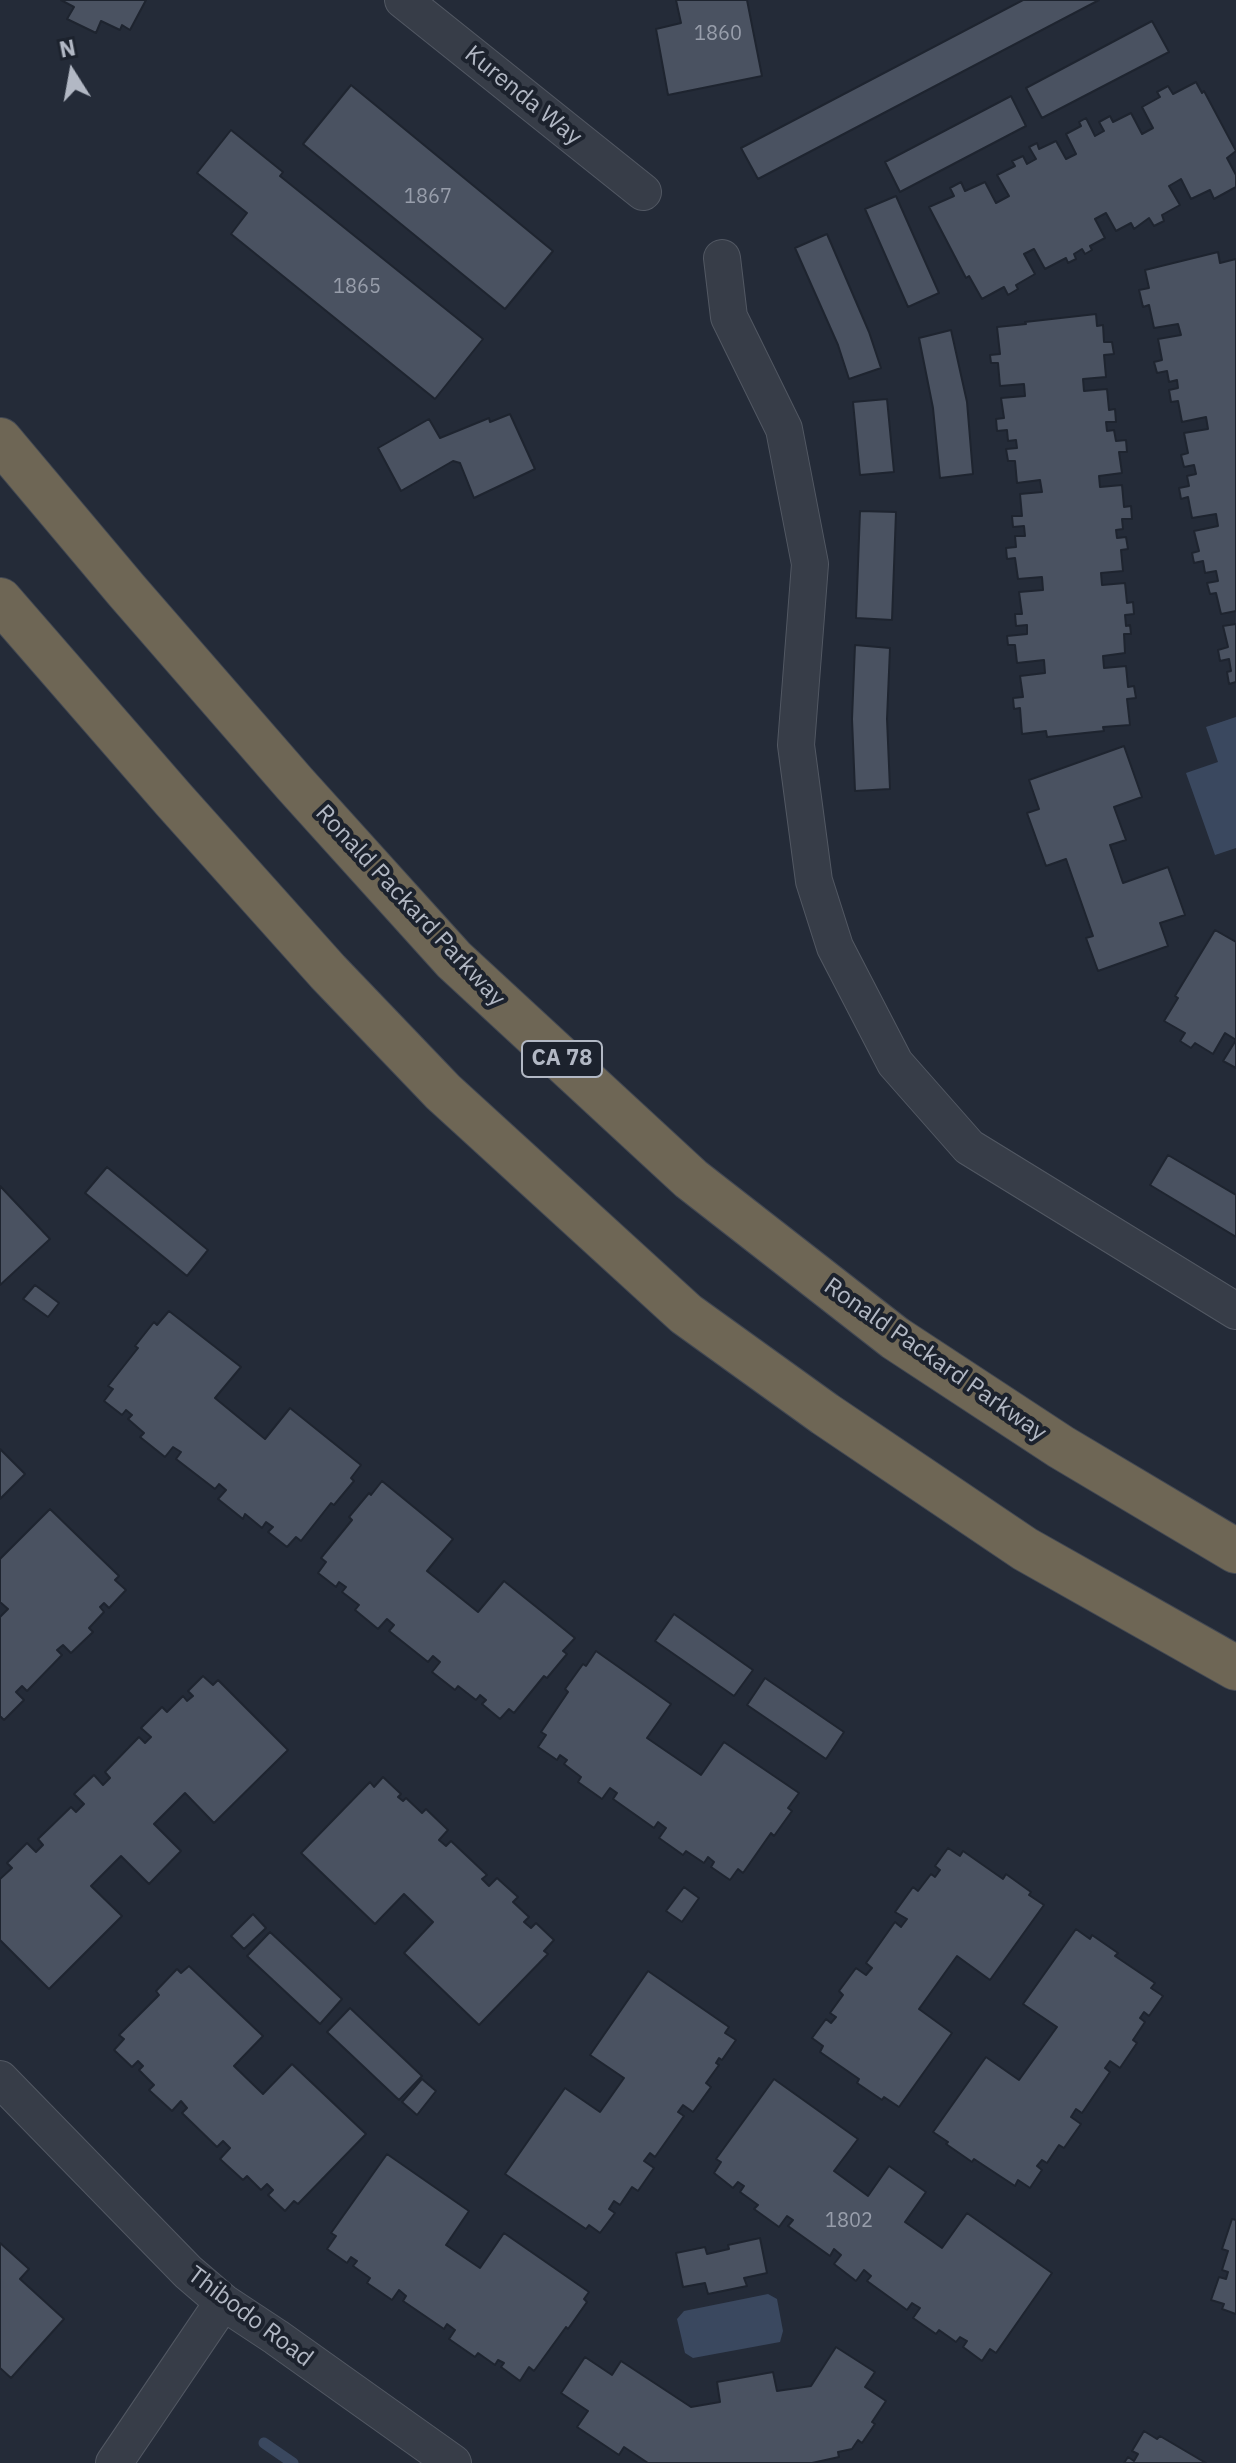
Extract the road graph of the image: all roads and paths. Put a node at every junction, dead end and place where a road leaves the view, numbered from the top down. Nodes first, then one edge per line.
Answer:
1 (403, 0) edge
2 (643, 192) dead end
3 (722, 258) dead end
4 (0, 440) edge
5 (0, 600) edge
6 (1236, 1311) edge
7 (1236, 1551) edge
8 (1236, 1668) edge
9 (0, 2079) edge
10 (223, 2302) junction
11 (114, 2463) edge
12 (453, 2463) edge

1 - 2 street, Kurenda Way
3 - 6 street
4 - 7 highway, Ronald Packard Parkway / CA 78
5 - 8 highway
9 - 10 street, Thibodo Road
10 - 11 street
10 - 12 street, Thibodo Road

